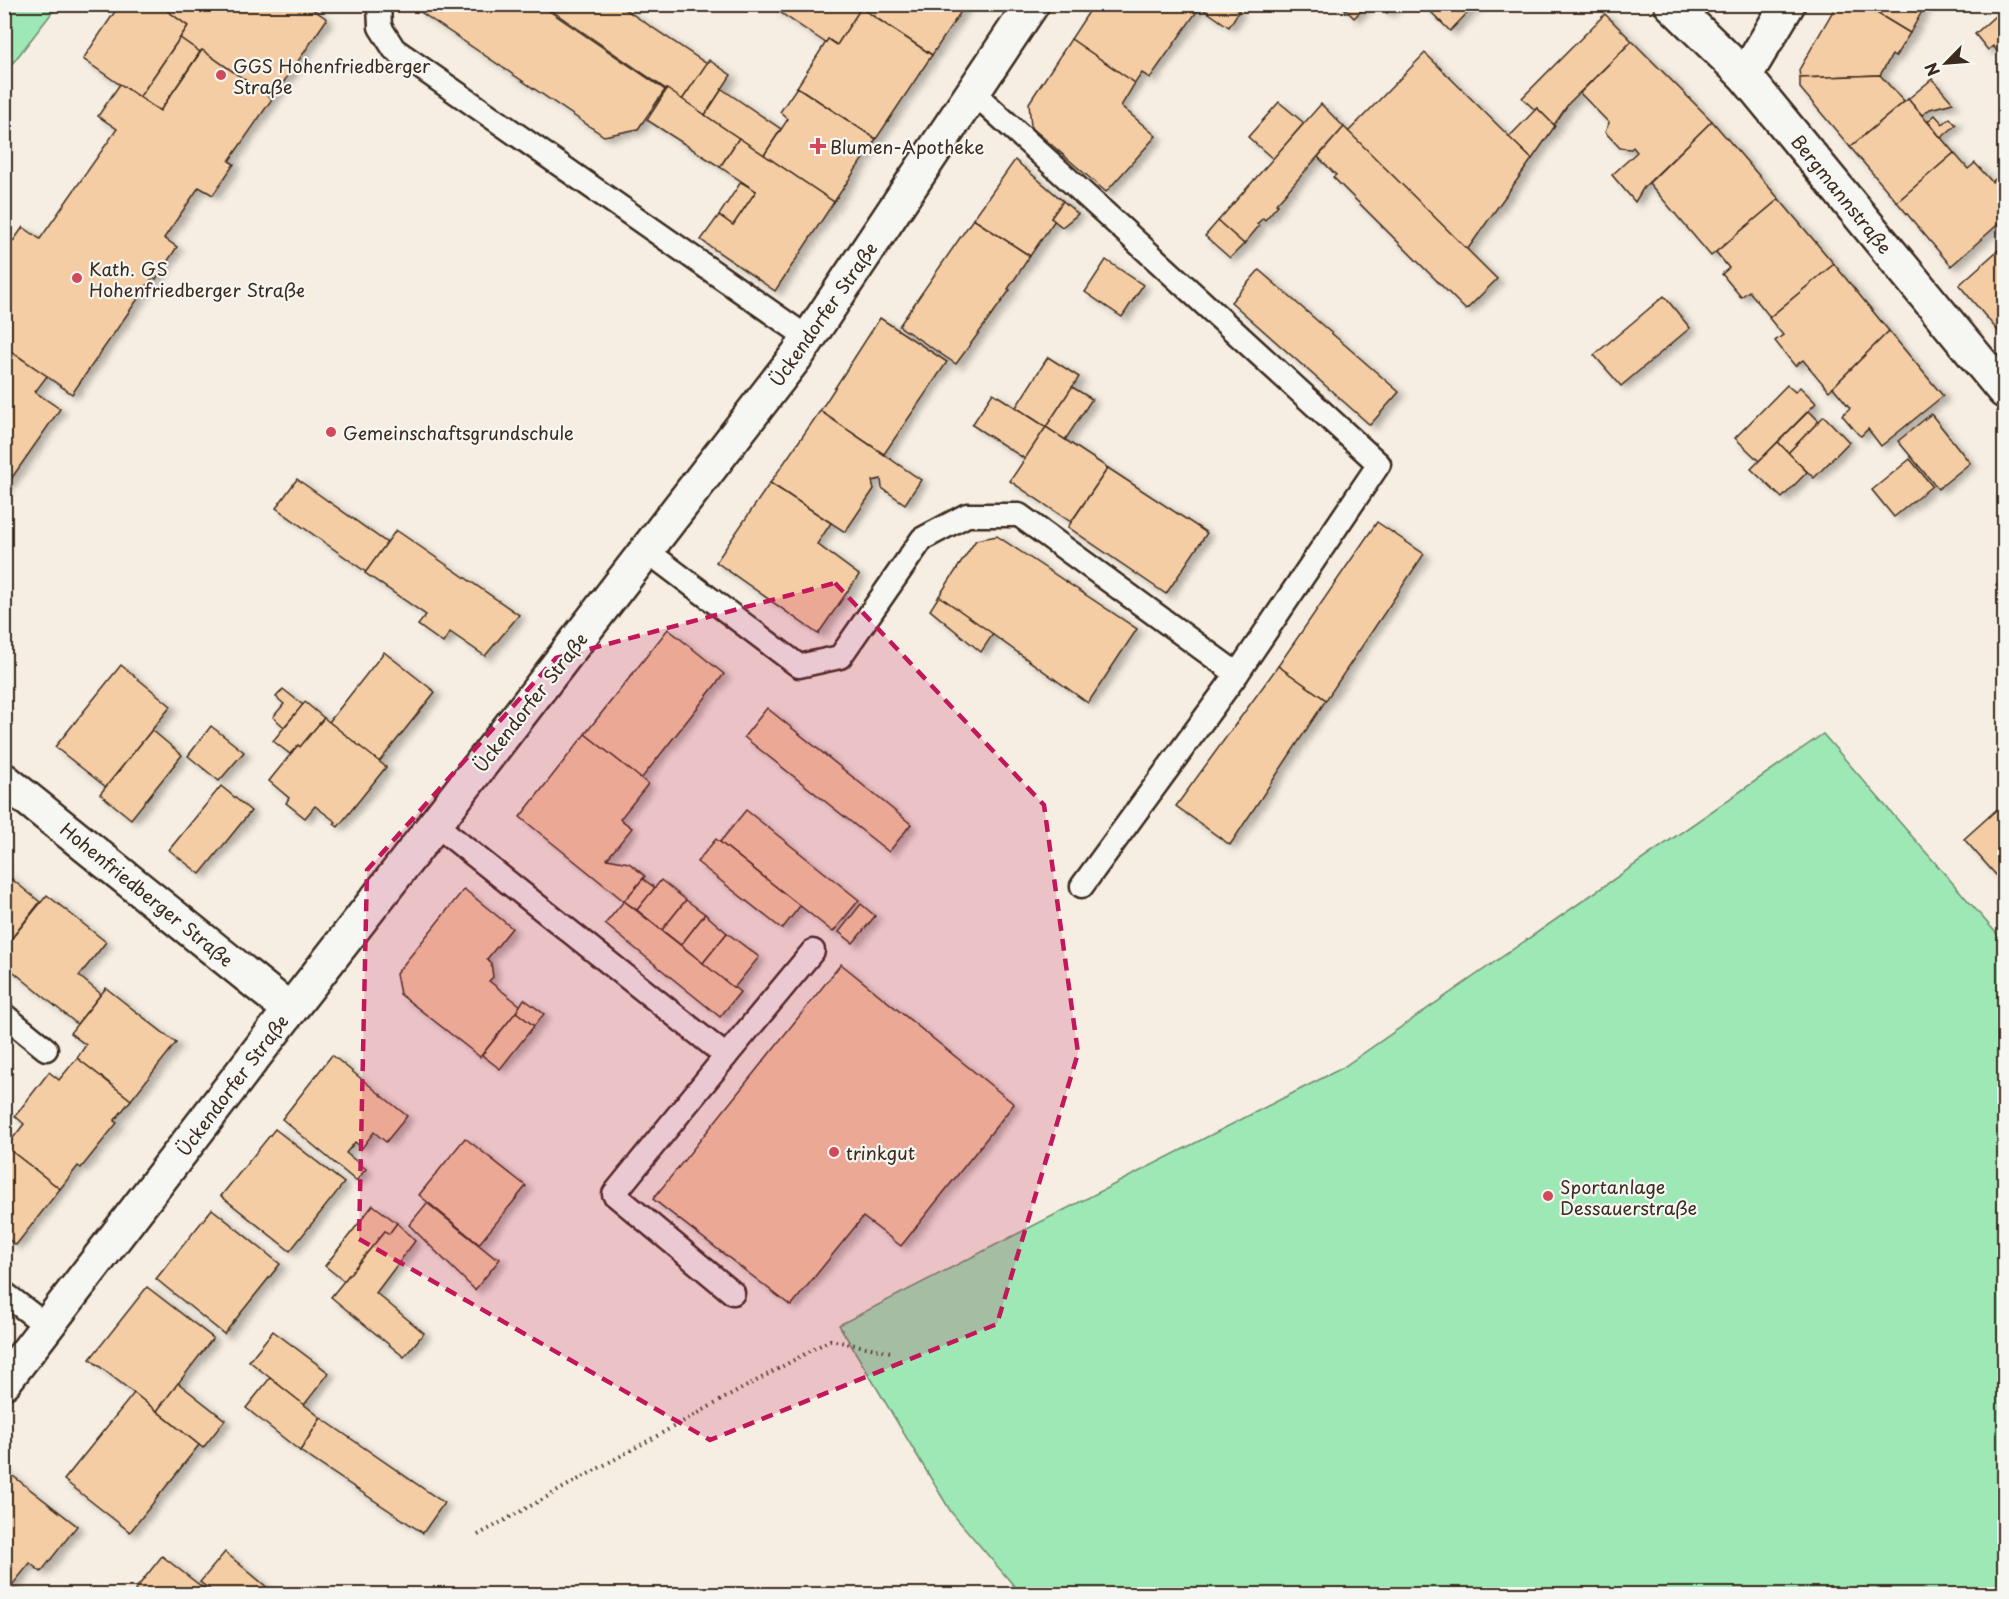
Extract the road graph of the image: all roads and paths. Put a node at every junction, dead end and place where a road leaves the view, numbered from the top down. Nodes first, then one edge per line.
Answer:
1 (11, 4) edge
2 (379, 4) edge
3 (1032, 4) edge
4 (1671, 4) edge
5 (1788, 4) edge
6 (4, 13) edge
7 (1745, 76) junction
8 (973, 92) junction
9 (808, 338) junction
10 (2004, 391) edge
11 (647, 551) junction
12 (1237, 674) junction
13 (4, 780) edge
14 (435, 824) junction
15 (1082, 886) dead end
16 (813, 951) dead end
17 (290, 1010) junction
18 (4, 1015) edge
19 (46, 1049) dead end
20 (726, 1056) junction
21 (4, 1293) edge
22 (732, 1293) dead end
23 (48, 1327) junction
24 (891, 1352) dead end
25 (4, 1382) edge
26 (478, 1535) dead end

1 - 6 path
2 - 9 lane
3 - 8 main road, Ückendorfer Straße
4 - 7 main road, Bergmannstraße
5 - 7 main road
7 - 10 main road, Bergmannstraße
8 - 9 main road, Ückendorfer Straße
8 - 12 lane
9 - 11 main road, Ückendorfer Straße
11 - 12 lane
11 - 14 main road, Ückendorfer Straße
12 - 15 lane
13 - 17 main road, Hohenfriedberger Straße
14 - 17 main road, Ückendorfer Straße
14 - 20 lane
16 - 20 lane
17 - 23 main road, Ückendorfer Straße
18 - 19 lane
20 - 22 lane
21 - 23 lane
23 - 25 main road, Ückendorfer Straße
24 - 26 path

